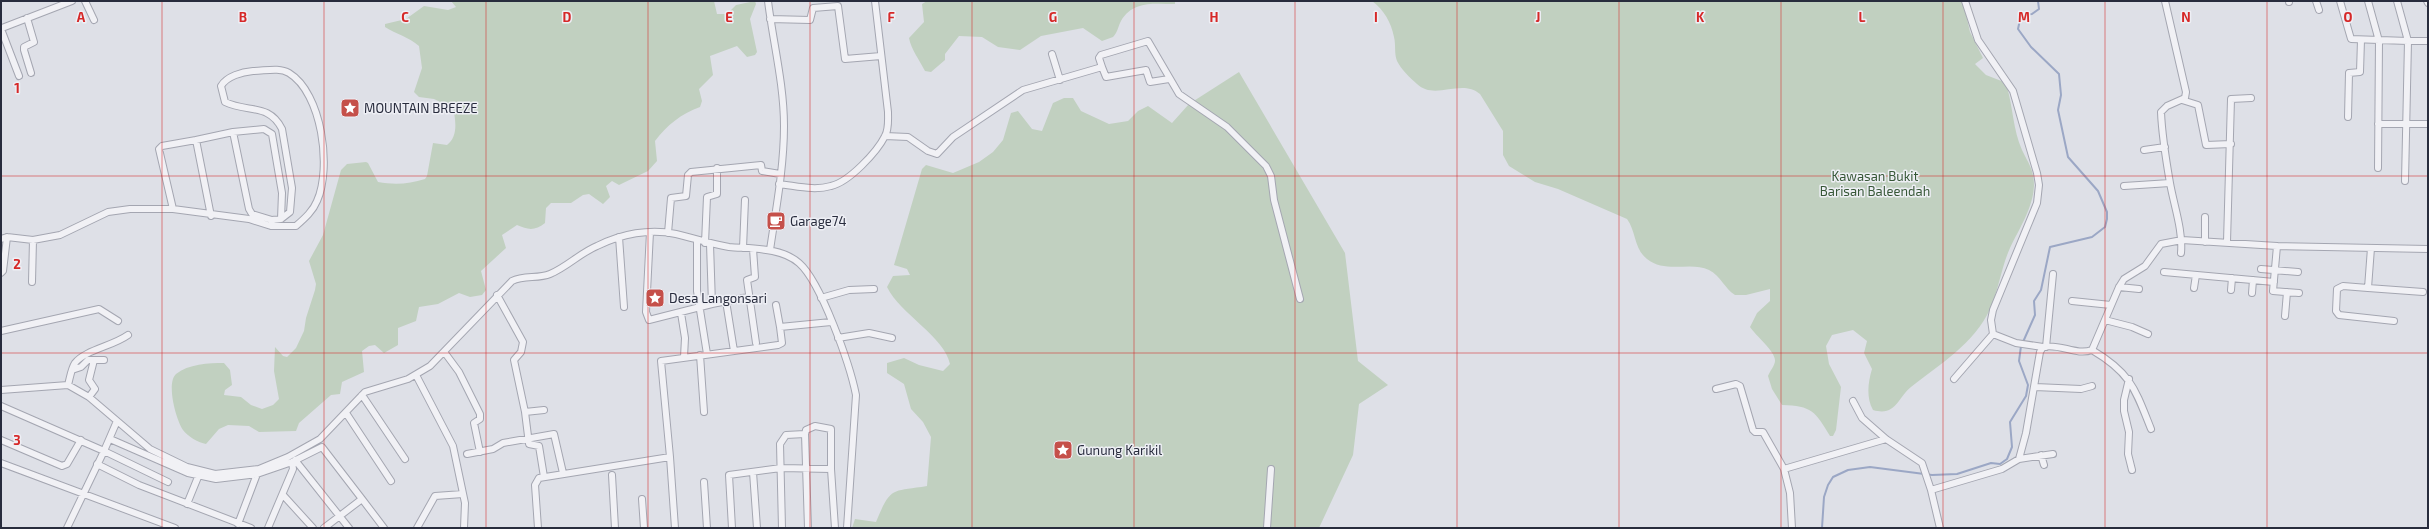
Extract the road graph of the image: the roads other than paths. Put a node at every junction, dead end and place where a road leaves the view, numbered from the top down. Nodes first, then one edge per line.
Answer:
1 (72, 1) edge
2 (85, 1) edge
3 (768, 1) edge
4 (875, 1) edge
5 (1965, 1) edge
6 (2165, 1) edge
7 (2316, 1) edge
8 (2340, 1) edge
9 (2368, 1) edge
10 (2397, 1) edge
11 (2319, 10) dead end
12 (27, 18) junction
13 (770, 19) junction
14 (94, 20) dead end
15 (2, 29) edge
16 (2361, 40) junction
17 (2379, 41) junction
18 (2408, 41) junction
19 (2428, 41) edge
20 (1052, 54) dead end
21 (881, 56) junction
22 (1102, 67) junction
23 (31, 73) dead end
24 (19, 76) dead end
25 (1168, 79) junction
26 (1060, 80) junction
27 (2251, 98) dead end
28 (2182, 100) junction
29 (2348, 117) dead end
30 (2405, 123) junction
31 (2378, 124) junction
32 (2428, 124) edge
33 (233, 132) junction
34 (885, 136) junction
35 (196, 140) junction
36 (2231, 144) junction
37 (2165, 147) junction
38 (2144, 150) dead end
39 (717, 168) junction
40 (2378, 168) dead end
41 (780, 174) junction
42 (2405, 181) dead end
43 (2170, 183) junction
44 (779, 184) junction
45 (2124, 186) dead end
46 (745, 200) dead end
47 (173, 210) junction
48 (212, 216) junction
49 (2206, 217) dead end
50 (282, 219) junction
51 (272, 223) junction
52 (650, 232) junction
53 (668, 233) junction
54 (619, 237) junction
55 (4, 238) edge
56 (33, 240) junction
57 (2182, 240) junction
58 (697, 241) junction
59 (2205, 242) junction
60 (2227, 242) junction
61 (708, 244) junction
62 (2277, 246) junction
63 (743, 248) junction
64 (2371, 248) junction
65 (753, 249) junction
66 (2428, 249) edge
67 (770, 250) junction
68 (2181, 253) dead end
69 (2261, 269) dead end
70 (2275, 270) junction
71 (2164, 272) dead end
72 (2298, 272) dead end
73 (1, 273) edge
74 (2053, 274) dead end
75 (2196, 275) junction
76 (697, 278) junction
77 (710, 278) junction
78 (2232, 278) junction
79 (2253, 280) junction
80 (32, 282) dead end
81 (2274, 282) junction
82 (2119, 287) junction
83 (2194, 288) dead end
84 (2368, 288) junction
85 (874, 289) dead end
86 (2138, 289) dead end
87 (2231, 290) dead end
88 (2287, 292) junction
89 (2422, 292) dead end
90 (2252, 293) dead end
91 (2300, 293) dead end
92 (497, 295) junction
93 (748, 296) junction
94 (821, 298) junction
95 (1300, 299) dead end
96 (726, 300) junction
97 (2072, 301) dead end
98 (712, 304) junction
99 (776, 305) dead end
100 (2111, 305) junction
101 (624, 307) dead end
102 (699, 308) junction
103 (681, 313) junction
104 (2285, 316) dead end
105 (2106, 320) junction
106 (118, 321) dead end
107 (2394, 321) dead end
108 (831, 322) junction
109 (780, 327) junction
110 (1, 331) edge
111 (1993, 334) junction
112 (2148, 334) dead end
113 (128, 335) dead end
114 (838, 338) junction
115 (892, 338) dead end
116 (756, 343) dead end
117 (2044, 347) junction
118 (2092, 350) junction
119 (734, 351) junction
120 (445, 353) junction
121 (707, 354) junction
122 (700, 355) junction
123 (684, 357) junction
124 (94, 360) junction
125 (104, 360) dead end
126 (72, 370) junction
127 (416, 375) junction
128 (1954, 379) dead end
129 (2129, 379) junction
130 (68, 385) junction
131 (2092, 386) dead end
132 (2035, 387) junction
133 (1716, 389) dead end
134 (1, 390) edge
135 (362, 395) junction
136 (89, 397) junction
137 (1853, 400) dead end
138 (1, 406) edge
139 (544, 410) dead end
140 (346, 412) junction
141 (525, 412) junction
142 (704, 412) dead end
143 (117, 421) junction
144 (2151, 429) dead end
145 (805, 434) junction
146 (528, 438) junction
147 (110, 439) junction
148 (1886, 439) junction
149 (1, 440) edge
150 (81, 440) junction
151 (104, 451) junction
152 (480, 452) junction
153 (467, 454) dead end
154 (2054, 454) dead end
155 (2041, 455) junction
156 (670, 457) junction
157 (405, 459) dead end
158 (2019, 459) junction
159 (294, 461) junction
160 (1, 463) edge
161 (97, 464) junction
162 (2044, 465) dead end
163 (781, 468) junction
164 (807, 468) junction
165 (1784, 468) junction
166 (831, 469) junction
167 (1271, 469) dead end
168 (2132, 470) dead end
169 (753, 472) junction
170 (564, 473) junction
171 (257, 474) junction
172 (612, 475) dead end
173 (198, 477) junction
174 (544, 477) junction
175 (391, 481) dead end
176 (168, 482) dead end
177 (704, 482) dead end
178 (1931, 490) junction
179 (83, 493) junction
180 (463, 494) junction
181 (283, 495) junction
182 (362, 499) junction
183 (642, 499) dead end
184 (187, 504) junction
185 (339, 517) junction
186 (238, 524) junction
187 (67, 528) edge
188 (175, 528) edge
189 (251, 528) edge
190 (268, 528) edge
191 (313, 528) edge
192 (324, 528) edge
193 (348, 528) edge
194 (384, 528) edge
195 (417, 528) edge
196 (464, 528) edge
197 (538, 528) edge
198 (615, 528) edge
199 (644, 528) edge
200 (675, 528) edge
201 (707, 528) edge
202 (732, 528) edge
203 (757, 528) edge
204 (782, 528) edge
205 (808, 528) edge
206 (835, 528) edge
207 (847, 528) edge
208 (1267, 528) edge
209 (1792, 528) edge
210 (1940, 528) edge

1 - 12 street
2 - 14 street
3 - 13 street
4 - 21 street
5 - 111 street
6 - 28 street
7 - 11 street
8 - 16 street
9 - 17 street
10 - 18 street
12 - 15 street
12 - 23 street
13 - 21 street
13 - 41 street
15 - 24 street
16 - 17 street
16 - 29 street
17 - 18 street
17 - 31 street
18 - 19 street
18 - 30 street
20 - 26 street
21 - 34 street
22 - 25 street
22 - 25 street
22 - 26 street
25 - 95 street
26 - 34 street
27 - 36 street
28 - 36 street
28 - 37 street
30 - 31 street
30 - 32 street
30 - 42 street
31 - 40 street
33 - 35 street
33 - 50 street
33 - 51 street
34 - 44 street
35 - 47 street
35 - 48 street
36 - 60 street
37 - 38 street
37 - 43 street
39 - 41 street
39 - 53 street
39 - 61 street
41 - 44 street
43 - 45 street
43 - 57 street
44 - 67 street
46 - 63 street
47 - 48 street
47 - 56 street
48 - 51 street
49 - 59 street
50 - 51 street
50 - 51 street
52 - 53 street
52 - 54 street
52 - 103 street
53 - 58 street
54 - 92 street
54 - 101 street
55 - 56 street
55 - 73 street
56 - 80 street
57 - 59 street
57 - 68 street
57 - 82 street
58 - 61 street
58 - 76 street
59 - 60 street
60 - 62 street
61 - 63 street
61 - 77 street
62 - 64 street
62 - 70 street
63 - 65 street
64 - 66 street
64 - 84 street
65 - 67 street
65 - 93 street
67 - 94 street
69 - 70 street
70 - 72 street
70 - 81 street
71 - 75 street
74 - 117 street
75 - 78 street
75 - 83 street
76 - 77 street
76 - 102 street
77 - 98 street
78 - 79 street
78 - 87 street
79 - 81 street
79 - 90 street
81 - 88 street
82 - 86 street
82 - 100 street
84 - 89 street
84 - 107 street
85 - 94 street
88 - 91 street
88 - 104 street
92 - 120 street
92 - 141 street
93 - 96 street
93 - 116 street
94 - 108 street
96 - 98 street
96 - 119 street
97 - 100 street
98 - 102 street
99 - 109 street
100 - 105 street
102 - 103 street
102 - 121 street
103 - 123 street
105 - 112 street
105 - 118 street
106 - 110 street
108 - 109 street
108 - 114 street
109 - 119 street
111 - 117 street
111 - 128 street
113 - 126 street
114 - 115 street
114 - 207 street
117 - 118 street
117 - 132 street
118 - 129 street
119 - 121 street
120 - 127 street
120 - 152 street
121 - 122 street
122 - 123 street
122 - 142 street
123 - 156 street
124 - 125 street
124 - 126 street
124 - 136 street
126 - 130 street
127 - 135 street
127 - 180 street
129 - 144 street
129 - 168 street
130 - 134 street
130 - 136 street
131 - 132 street
132 - 158 street
133 - 165 street
135 - 140 street
135 - 157 street
136 - 143 street
137 - 148 street
138 - 150 street
139 - 141 street
140 - 143 street
140 - 175 street
141 - 146 street
143 - 147 street
145 - 163 street
145 - 164 street
145 - 166 street
146 - 152 street
146 - 170 street
146 - 174 street
147 - 151 street
147 - 173 street
148 - 165 street
148 - 178 street
149 - 150 street
150 - 151 street
151 - 161 street
151 - 176 street
152 - 153 street
154 - 155 street
155 - 158 street
155 - 162 street
156 - 170 street
156 - 200 street
158 - 178 street
159 - 171 street
159 - 181 street
159 - 182 street
159 - 185 street
160 - 179 street
161 - 179 street
161 - 184 street
163 - 164 street
163 - 169 street
163 - 204 street
164 - 166 street
164 - 205 street
165 - 209 street
166 - 206 street
167 - 208 street
169 - 202 street
169 - 203 street
170 - 174 street
171 - 173 street
171 - 186 street
172 - 198 street
173 - 184 street
174 - 197 street
177 - 201 street
178 - 210 street
179 - 187 street
179 - 188 street
180 - 195 street
180 - 196 street
181 - 190 street
181 - 191 street
182 - 185 street
182 - 194 street
183 - 199 street
184 - 186 street
185 - 192 street
185 - 193 street
186 - 189 street

